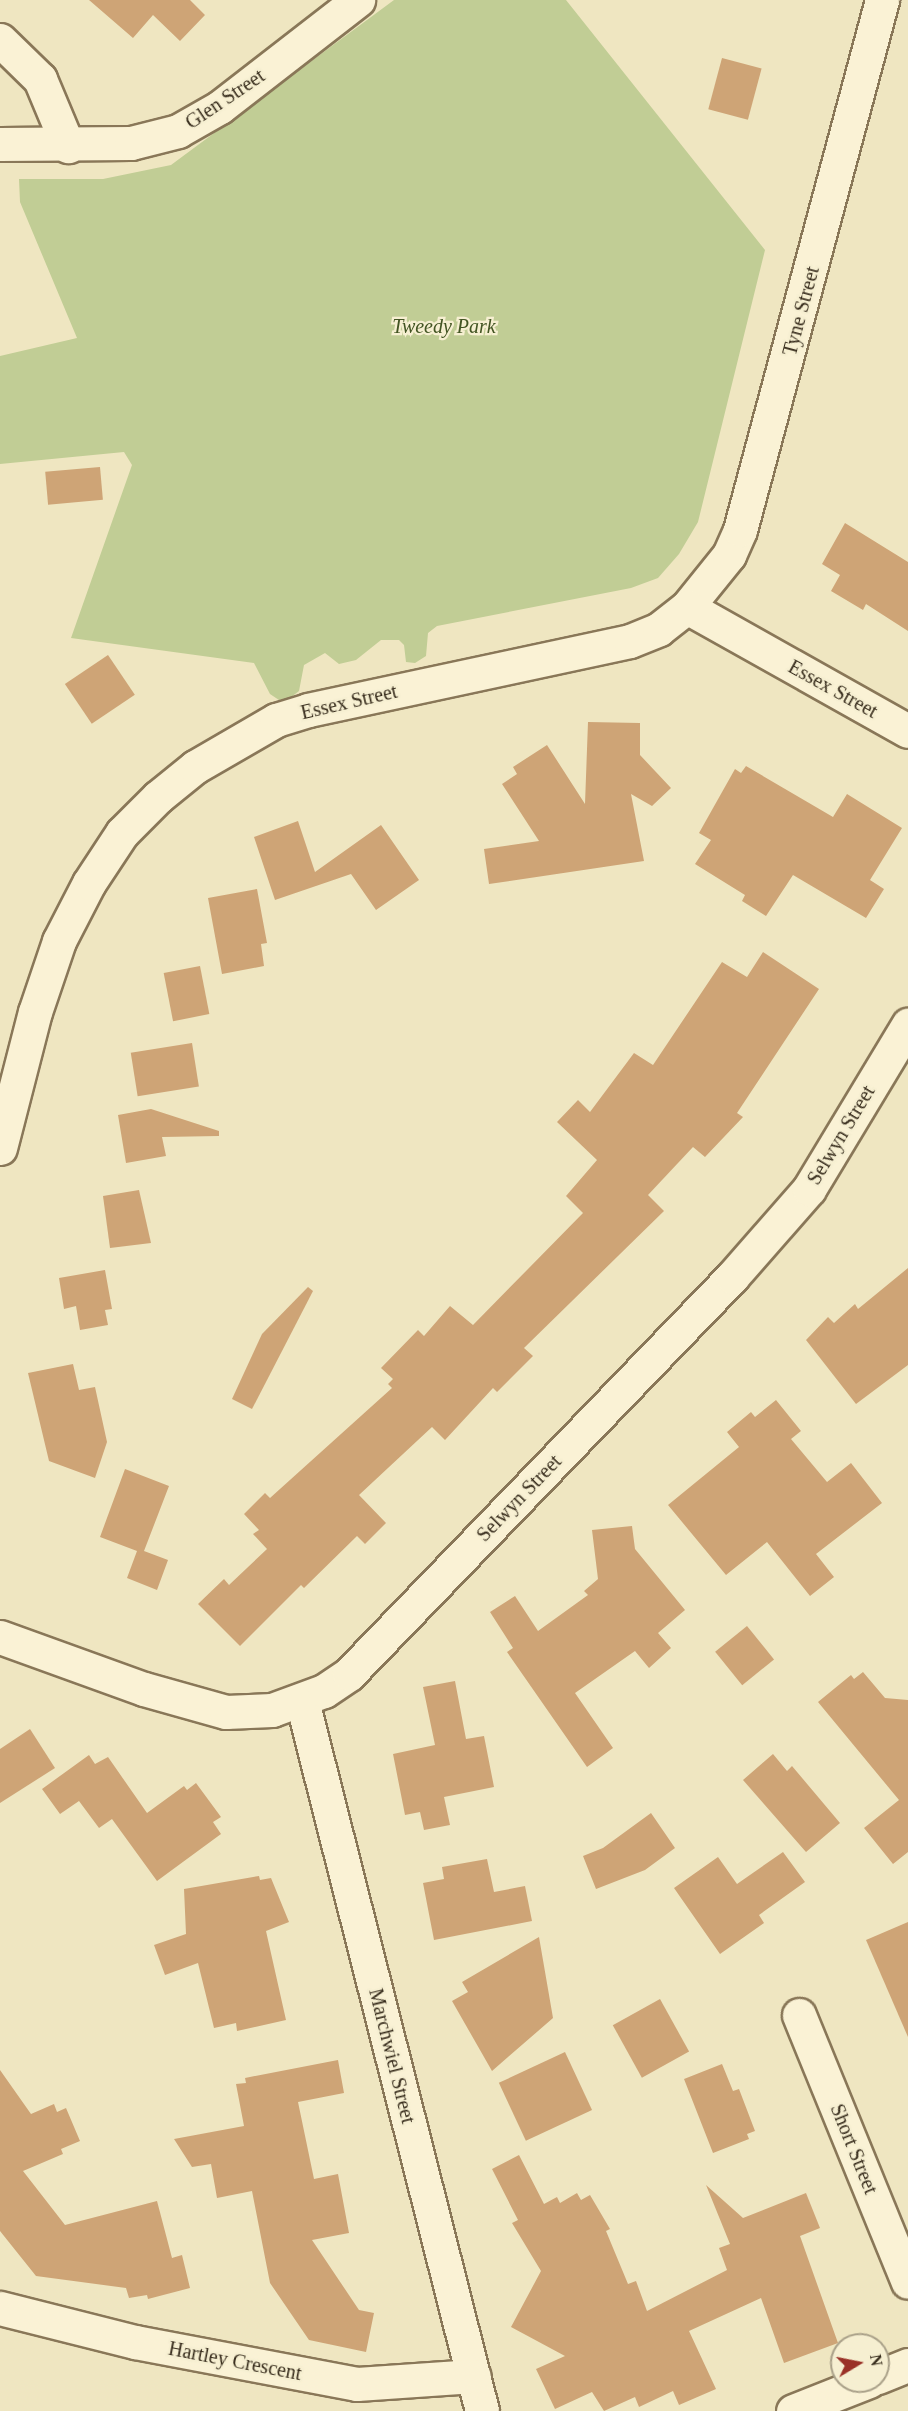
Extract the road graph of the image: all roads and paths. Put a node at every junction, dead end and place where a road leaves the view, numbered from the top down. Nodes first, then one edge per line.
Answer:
1 (358, 0) edge
2 (882, 0) edge
3 (0, 40) edge
4 (0, 144) edge
5 (68, 146) junction
6 (687, 607) junction
7 (908, 731) edge
8 (908, 1025) edge
9 (0, 1148) edge
10 (0, 1637) edge
11 (302, 1701) junction
12 (799, 2015) dead end
13 (908, 2282) edge
14 (0, 2308) edge
15 (908, 2366) edge
16 (890, 2373) edge
17 (474, 2376) junction
18 (839, 2393) edge
19 (482, 2411) edge
20 (793, 2411) edge

1 - 5 street, Glen Street
2 - 6 street, Tyne Street
3 - 5 street
4 - 5 street, Glen Street
6 - 7 street, Essex Street
6 - 9 street, Essex Street
8 - 11 street, Selwyn Street
10 - 11 street, Selwyn Street
11 - 17 street, Marchwiel Street
12 - 13 street, Short Street
14 - 17 street, Hartley Crescent
15 - 16 street
17 - 19 street, Marchwiel Street
18 - 20 street

